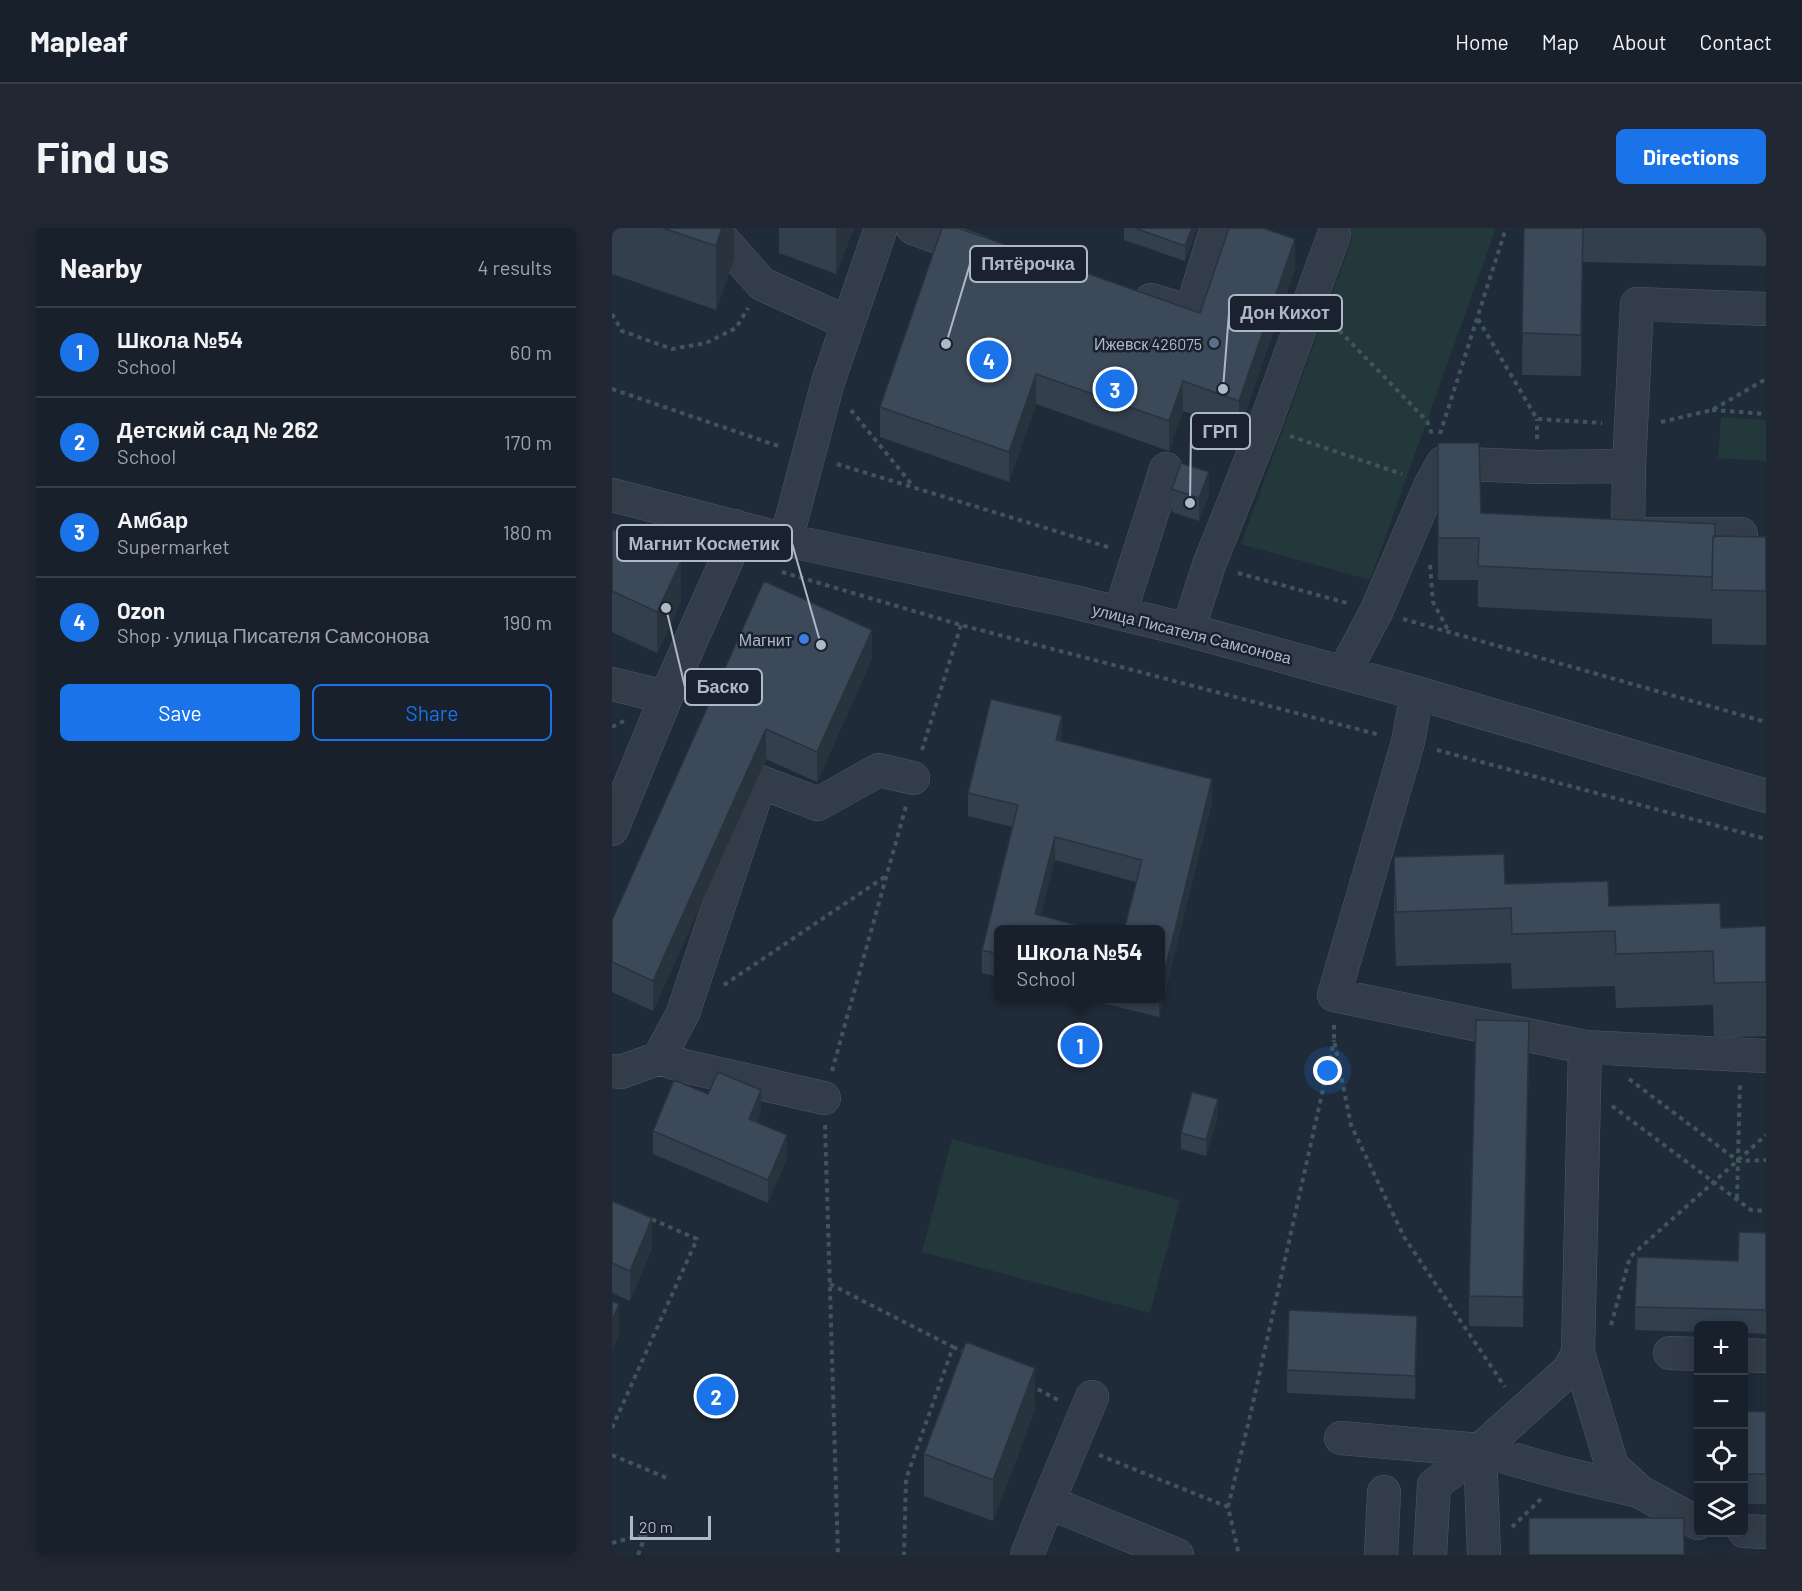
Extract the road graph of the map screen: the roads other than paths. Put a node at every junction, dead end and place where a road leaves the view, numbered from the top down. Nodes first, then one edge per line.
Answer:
1 (712, 228) edge
2 (882, 228) edge
3 (913, 228) edge
4 (1216, 230) dead end
5 (1334, 236) dead end
6 (1010, 263) edge
7 (1126, 292) edge
8 (1766, 309) edge
9 (848, 323) junction
10 (1629, 466) junction
11 (1166, 469) dead end
12 (612, 495) edge
13 (735, 526) junction
14 (786, 540) junction
15 (1766, 568) edge
16 (1120, 613) junction
17 (1188, 630) junction
18 (1344, 672) junction
19 (612, 684) edge
20 (1417, 693) junction
21 (666, 698) junction
22 (914, 778) road end
23 (1766, 796) edge
24 (612, 829) edge
25 (1586, 1047) junction
26 (1754, 1056) edge
27 (659, 1058) junction
28 (612, 1071) edge
29 (824, 1098) road end
30 (1578, 1353) junction
31 (1748, 1355) edge
32 (1766, 1356) edge
33 (1092, 1397) dead end
34 (1341, 1437) dead end
35 (1480, 1450) junction
36 (1384, 1492) dead end
37 (1640, 1492) junction
38 (1048, 1502) junction
39 (1694, 1521) edge
40 (1748, 1532) edge
41 (1766, 1533) edge
42 (1027, 1555) edge
43 (1177, 1555) edge
44 (1381, 1555) edge
45 (1430, 1555) edge
46 (1484, 1555) edge

1 - 9 street
2 - 9 street
3 - 6 street
4 - 7 street
5 - 17 street
8 - 10 street
9 - 14 street
10 - 15 street
10 - 18 street
11 - 16 street
12 - 13 street, улица Писателя Самсонова
13 - 14 street, улица Писателя Самсонова
13 - 21 street
14 - 16 street, улица Писателя Самсонова
16 - 17 street, улица Писателя Самсонова
17 - 18 street, улица Писателя Самсонова
18 - 20 street, улица Писателя Самсонова
19 - 21 street
20 - 23 street, улица Писателя Самсонова
20 - 25 street
21 - 24 street
22 - 27 street
25 - 26 street
25 - 30 street
27 - 28 street
27 - 29 street
30 - 35 street
30 - 37 street
31 - 32 street
33 - 38 street
34 - 35 street
35 - 37 street
35 - 45 street
35 - 46 street
36 - 44 street
37 - 39 street
38 - 42 street
38 - 43 street
40 - 41 street

